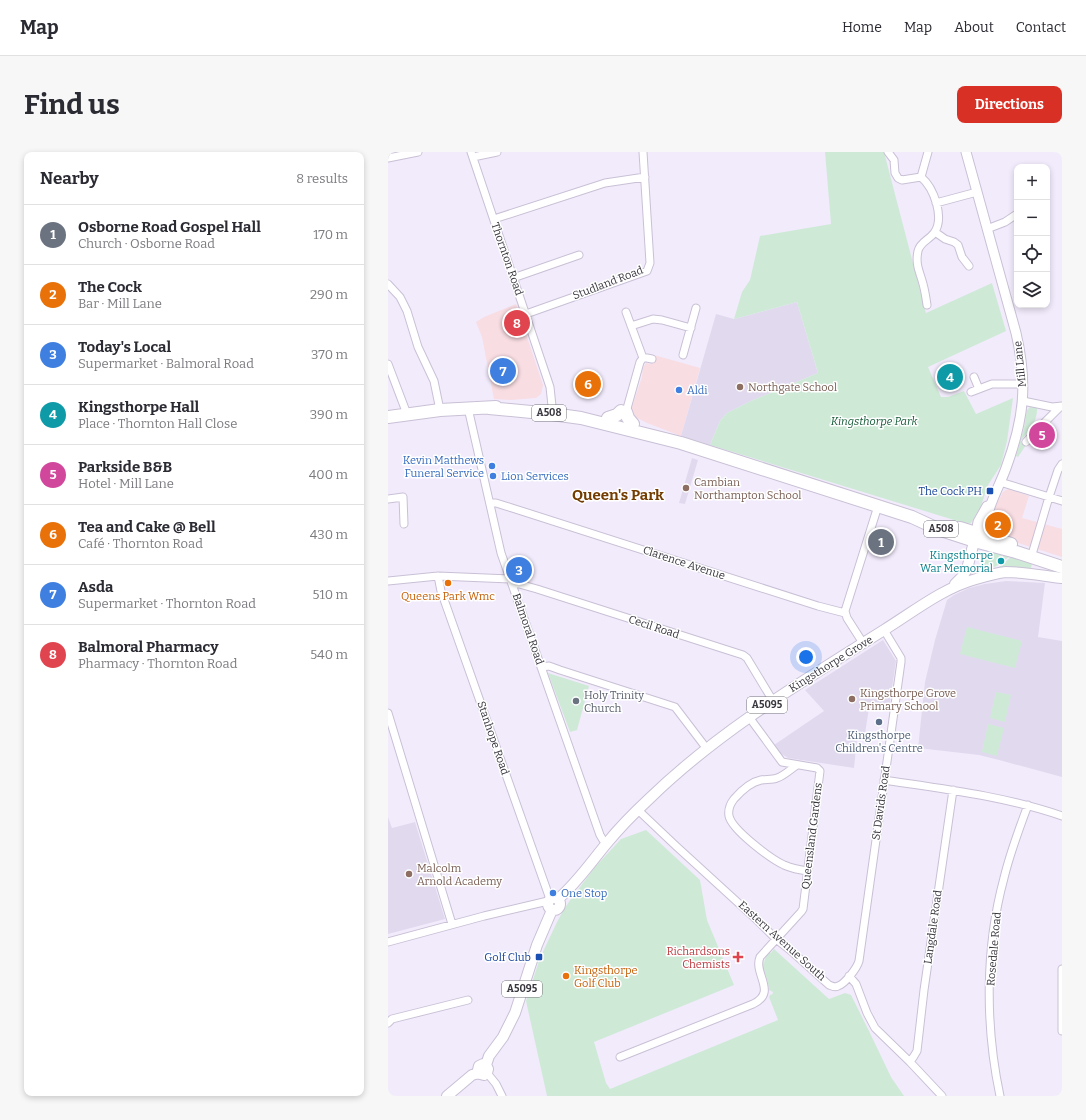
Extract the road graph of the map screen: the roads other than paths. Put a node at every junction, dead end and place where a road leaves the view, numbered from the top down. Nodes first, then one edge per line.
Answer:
1 (418, 152) edge
2 (497, 152) edge
3 (643, 152) edge
4 (888, 152) edge
5 (928, 152) edge
6 (966, 152) edge
7 (472, 155) edge
8 (388, 158) edge
9 (645, 177) junction
10 (921, 177) junction
11 (977, 192) junction
12 (936, 203) junction
13 (1014, 216) edge
14 (494, 219) junction
15 (987, 229) junction
16 (935, 232) junction
17 (579, 255) dead end
18 (969, 266) dead end
19 (513, 278) junction
20 (388, 284) edge
21 (927, 305) dead end
22 (696, 308) dead end
23 (626, 312) dead end
24 (526, 314) junction
25 (631, 326) junction
26 (691, 328) junction
27 (683, 355) dead end
28 (643, 358) junction
29 (652, 359) dead end
30 (388, 364) edge
31 (974, 377) dead end
32 (1023, 384) junction
33 (979, 388) junction
34 (971, 392) dead end
35 (1023, 401) junction
36 (1061, 407) edge
37 (468, 408) junction
38 (440, 410) junction
39 (552, 410) junction
40 (407, 414) junction
41 (388, 417) edge
42 (613, 418) junction
43 (633, 427) junction
44 (1026, 442) dead end
45 (1062, 464) edge
46 (1002, 483) junction
47 (1049, 497) junction
48 (388, 499) edge
49 (1062, 501) edge
50 (490, 502) junction
51 (878, 506) junction
52 (404, 524) dead end
53 (981, 535) junction
54 (1033, 551) junction
55 (1061, 564) edge
56 (1026, 573) junction
57 (438, 576) junction
58 (1062, 578) edge
59 (388, 581) edge
60 (511, 581) junction
61 (968, 581) junction
62 (947, 590) junction
63 (845, 613) junction
64 (884, 630) junction
65 (863, 643) junction
66 (541, 667) junction
67 (773, 701) junction
68 (388, 713) edge
69 (749, 718) junction
70 (707, 749) junction
71 (782, 762) junction
72 (797, 765) junction
73 (782, 776) junction
74 (884, 780) junction
75 (953, 790) junction
76 (1028, 805) junction
77 (638, 810) junction
78 (1062, 816) edge
79 (606, 843) junction
80 (808, 871) junction
81 (552, 902) junction
82 (452, 924) junction
83 (776, 938) junction
84 (388, 942) edge
85 (1062, 969) edge
86 (849, 976) junction
87 (468, 1000) dead end
88 (388, 1023) edge
89 (1062, 1031) edge
90 (620, 1057) dead end
91 (910, 1062) junction
92 (484, 1070) junction
93 (447, 1096) edge
94 (502, 1096) edge
95 (942, 1096) edge
96 (1000, 1096) edge

1 - 8 street
2 - 7 street
3 - 9 street, Studland Road
4 - 10 street
5 - 10 street
6 - 11 street, Mill Lane
7 - 14 street, Thornton Road
9 - 14 street
9 - 24 street, Studland Road
10 - 12 street
11 - 12 street
11 - 15 street, Mill Lane
12 - 16 street
13 - 15 street
14 - 19 street, Thornton Road
15 - 32 street, Mill Lane
16 - 18 street
16 - 21 street
17 - 19 street
19 - 24 street, Thornton Road
20 - 38 street
22 - 26 street
23 - 25 street
24 - 39 street, Thornton Road
25 - 26 street
25 - 28 street
26 - 27 street
28 - 29 street
28 - 42 street
30 - 40 street
31 - 33 street
32 - 33 street
32 - 35 street, Mill Lane
33 - 34 street
35 - 36 street
35 - 46 street, Mill Lane
36 - 44 street
37 - 38 highway, A508
37 - 39 highway, A508
37 - 50 street, Balmoral Road
38 - 40 highway, A508
39 - 42 highway, A508
40 - 41 highway, A508
42 - 43 highway, A508
42 - 43 highway
43 - 51 highway, A508
45 - 47 street
46 - 47 street
46 - 53 street, Mill Lane
46 - 53 street
47 - 49 street
47 - 54 street
48 - 52 street
50 - 60 street, Balmoral Road
50 - 63 street, Clarence Avenue
51 - 53 highway, A508
51 - 63 street
53 - 54 highway, A508
53 - 55 highway, A508
53 - 61 main road
53 - 62 main road, A5095
54 - 55 highway, A508
55 - 56 main road, Kingsthorpe Grove / A5095
56 - 58 main road, Kingsthorpe Grove / A5095
56 - 61 main road, Kingsthorpe Grove / A5095
57 - 59 street, Cecil Road
57 - 60 street, Cecil Road
57 - 81 street, Stanhope Road
60 - 66 street, Balmoral Road
60 - 67 street, Cecil Road
61 - 62 main road, Kingsthorpe Grove / A5095
62 - 64 main road, Kingsthorpe Grove / A5095
63 - 65 street
64 - 65 main road, Kingsthorpe Grove / A5095
64 - 74 street, St Davids Road
65 - 67 main road, Kingsthorpe Grove / A5095
66 - 70 street
66 - 79 street, Balmoral Road
67 - 69 main road, Kingsthorpe Grove / A5095
68 - 82 street
69 - 70 main road, Kingsthorpe Grove / A5095
69 - 71 street
70 - 77 main road, Kingsthorpe Grove / A5095
71 - 72 street, Queensland Gardens
71 - 73 street
72 - 73 street
72 - 80 street, Queensland Gardens
73 - 80 street
74 - 75 street
74 - 86 street, St Davids Road
75 - 76 street
75 - 91 street, Langdale Road
76 - 78 street
76 - 96 street, Rosedale Road
77 - 79 main road, Kingsthorpe Grove / A5095
77 - 83 street, Eastern Avenue South
79 - 81 main road, Kingsthorpe Grove / A5095
80 - 83 street, Queensland Gardens
81 - 82 street
81 - 92 main road, A5095
82 - 84 street
83 - 86 street, Eastern Avenue South
83 - 90 street, Queensland Gardens
85 - 89 street
86 - 91 street
87 - 88 street
91 - 95 street
92 - 93 main road
92 - 94 street

